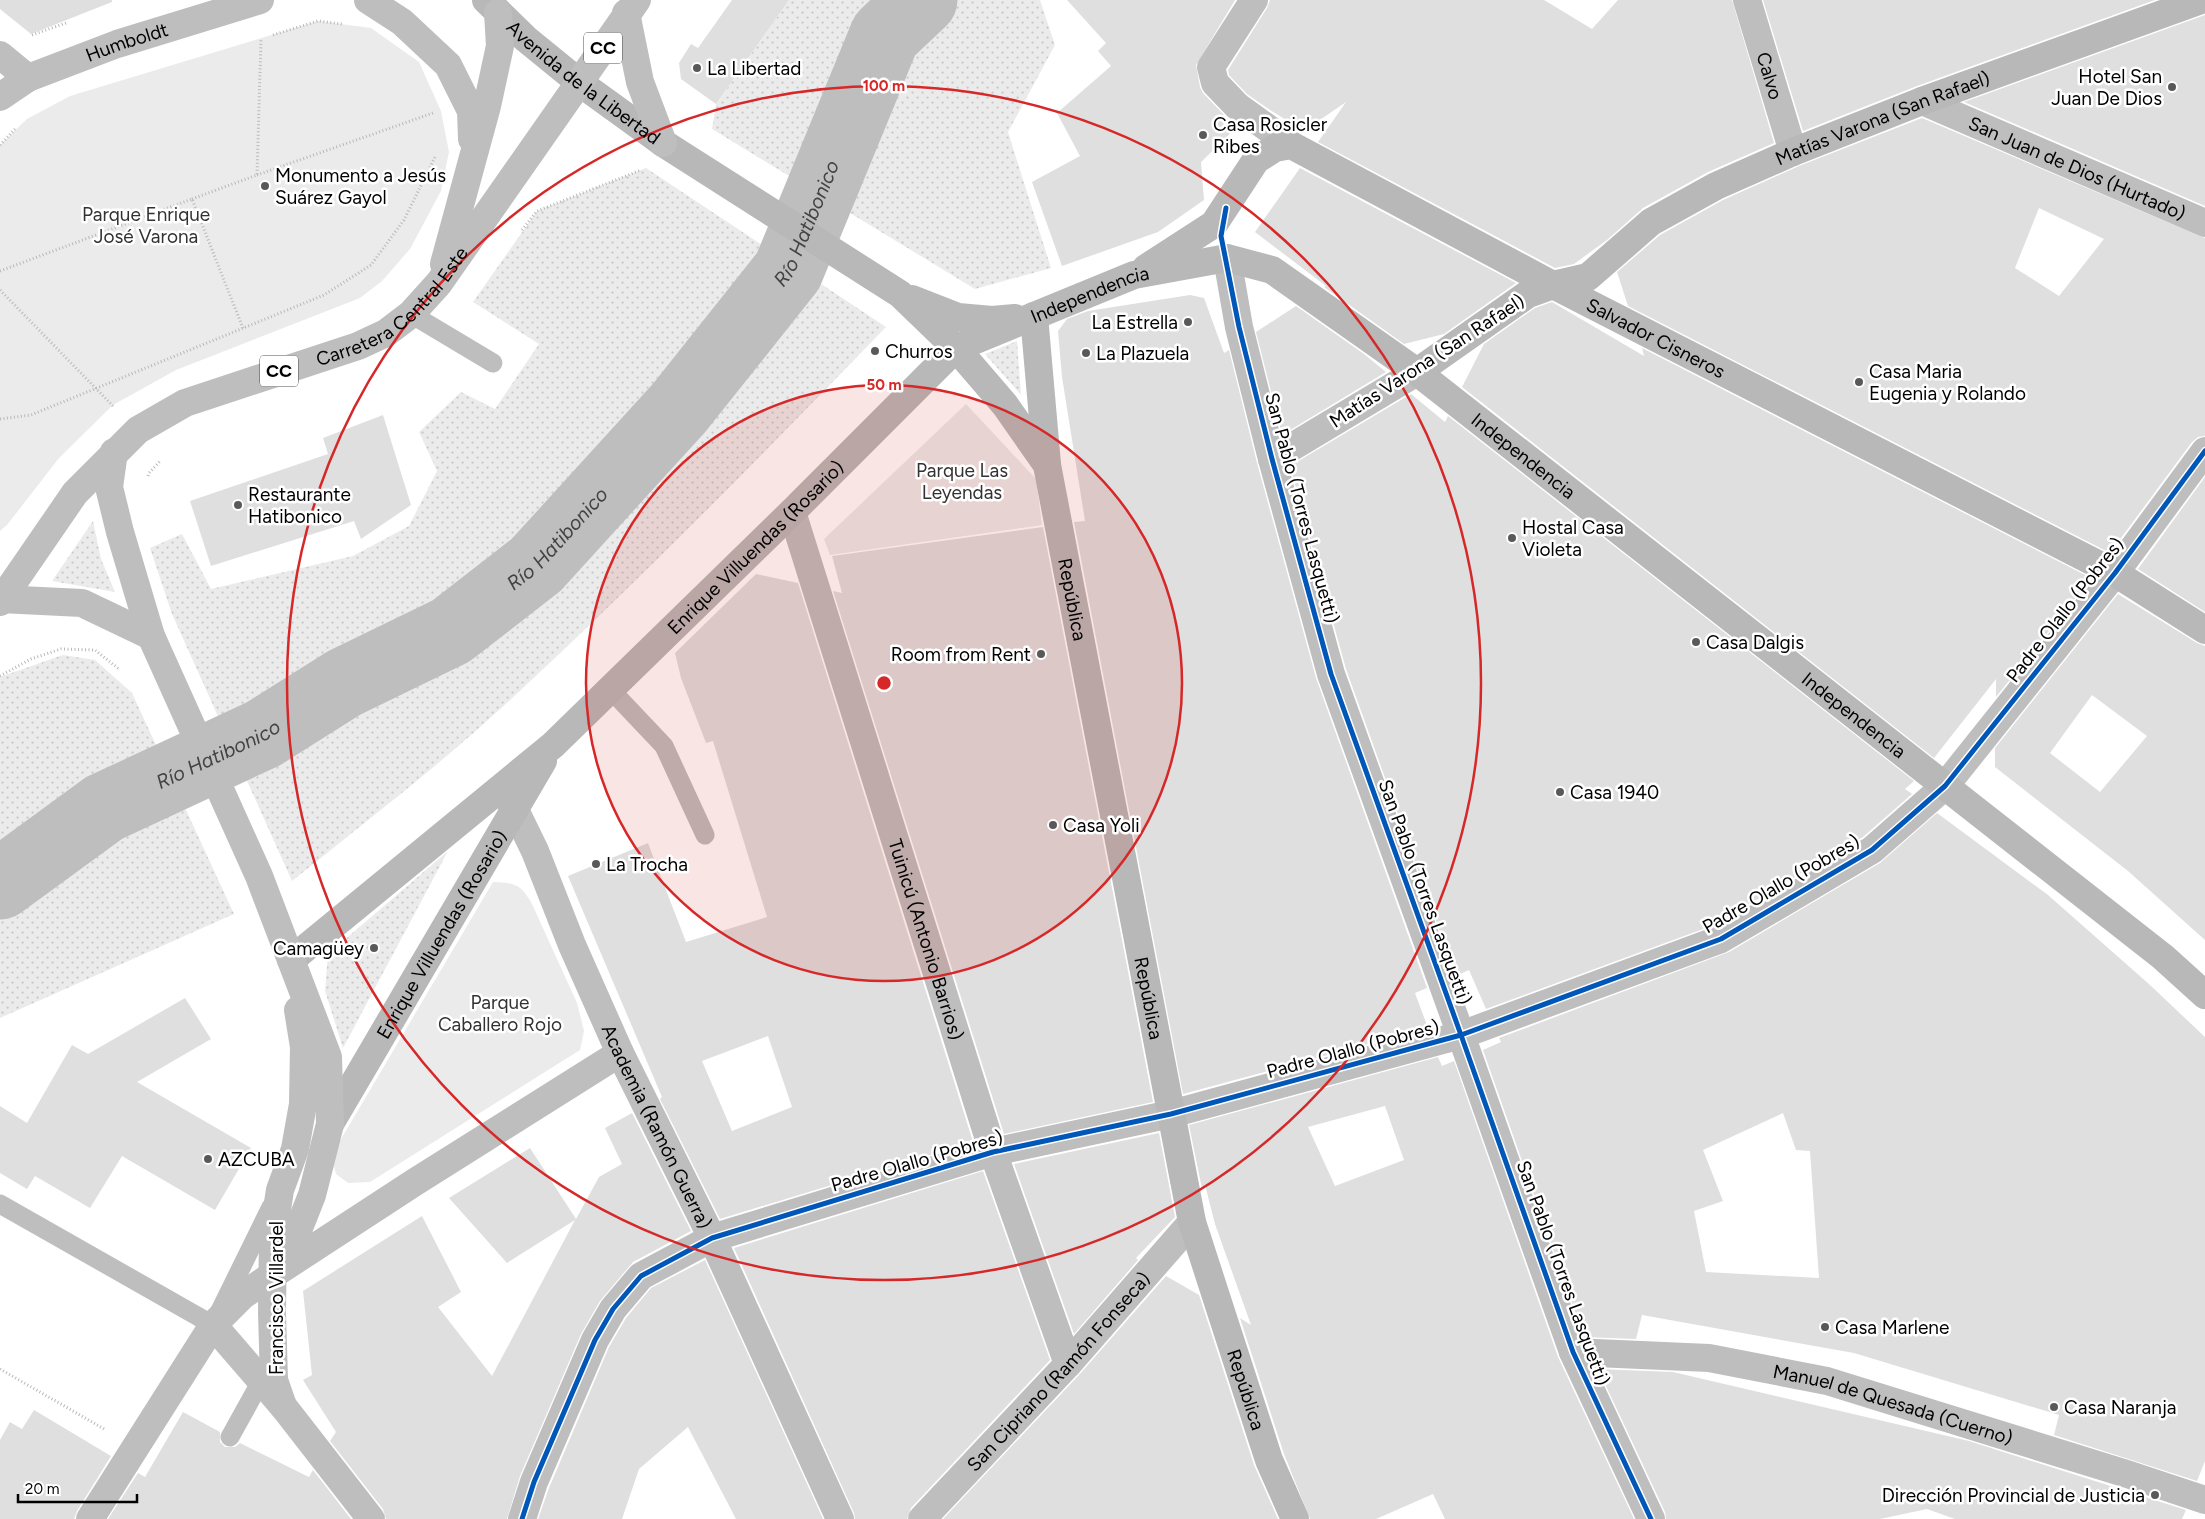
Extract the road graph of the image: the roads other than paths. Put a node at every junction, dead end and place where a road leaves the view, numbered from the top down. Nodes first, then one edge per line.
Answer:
1 (260, 0) edge
2 (368, 0) edge
3 (1254, 0) edge
4 (1747, 0) edge
5 (2201, 0) edge
6 (492, 6) edge
7 (631, 7) edge
8 (0, 55) edge
9 (28, 78) junction
10 (580, 83) junction
11 (0, 97) edge
12 (1922, 102) junction
13 (663, 143) junction
14 (1291, 145) junction
15 (1793, 152) junction
16 (473, 158) junction
17 (1226, 208) junction
18 (2205, 223) edge
19 (1226, 258) junction
20 (1134, 275) junction
21 (439, 283) junction
22 (1572, 286) junction
23 (900, 294) junction
24 (411, 314) junction
25 (1034, 316) junction
26 (956, 348) junction
27 (493, 363) dead end
28 (1417, 372) junction
29 (2205, 451) edge
30 (114, 452) junction
31 (1272, 459) junction
32 (1047, 465) junction
33 (792, 512) junction
34 (2115, 573) junction
35 (1, 600) edge
36 (2205, 630) edge
37 (151, 636) junction
38 (610, 689) junction
39 (1945, 786) junction
40 (508, 798) junction
41 (705, 835) dead end
42 (290, 960) junction
43 (2205, 995) edge
44 (1461, 1035) junction
45 (620, 1053) junction
46 (1171, 1114) junction
47 (330, 1124) junction
48 (993, 1152) junction
49 (280, 1190) junction
50 (0, 1204) edge
51 (1192, 1222) junction
52 (712, 1238) junction
53 (274, 1274) junction
54 (213, 1325) junction
55 (1572, 1352) junction
56 (1068, 1364) junction
57 (267, 1370) junction
58 (230, 1437) dead end
59 (2205, 1500) edge
60 (90, 1519) edge
61 (371, 1519) edge
62 (522, 1519) edge
63 (840, 1519) edge
64 (922, 1519) edge
65 (1295, 1519) edge
66 (1651, 1519) edge

1 - 9 street, Humboldt
2 - 16 street
3 - 14 street
4 - 15 street, Calvo
5 - 12 street, Matías Varona (San Rafael)
6 - 10 street, Avenida de la Libertad
6 - 16 street
7 - 10 street, CC
7 - 13 street
8 - 9 street
9 - 11 street, Humboldt
10 - 13 street, Avenida de la Libertad
10 - 21 street, Carretera Central Este / CC
12 - 15 street, Matías Varona (San Rafael)
12 - 18 street, San Juan de Dios (Hurtado)
13 - 23 street, Avenida de la Libertad
14 - 17 street
14 - 22 street, Salvador Cisneros
15 - 22 street, Matías Varona (San Rafael)
16 - 21 street
17 - 19 street
17 - 20 street
19 - 20 street, Independencia
19 - 28 street, Independencia
19 - 31 street, San Pablo (Torres Lasquetti)
20 - 25 street, Independencia
21 - 24 street, Carretera Central Este / CC
22 - 28 street, Matías Varona (San Rafael)
22 - 34 street, Salvador Cisneros
23 - 25 street
23 - 26 street, República
24 - 27 lane
24 - 30 street, Carretera Central Este / CC
25 - 26 street, Independencia
25 - 32 street, República
26 - 32 street, República
26 - 33 street, Enrique Villuendas (Rosario)
28 - 31 street, Matías Varona (San Rafael)
28 - 39 street, Independencia
29 - 34 street, Padre Olallo (Pobres)
30 - 35 street, Carretera Central Este / CC
30 - 37 street
31 - 44 street, San Pablo (Torres Lasquetti)
32 - 46 street, República
33 - 38 street, Enrique Villuendas (Rosario)
33 - 48 street, Tuinicú (Antonio Barrios)
34 - 36 street, Salvador Cisneros
34 - 39 street, Padre Olallo (Pobres)
35 - 37 street
37 - 42 street
38 - 40 street, Enrique Villuendas (Rosario)
38 - 41 lane
39 - 43 street, Independencia
39 - 44 street, Padre Olallo (Pobres)
40 - 42 street, Enrique Villuendas (Rosario)
40 - 45 street, Academia (Ramón Guerra)
40 - 47 street, Enrique Villuendas (Rosario)
42 - 47 street, Enrique Villuendas (Rosario)
42 - 49 street, Enrique Villuendas (Rosario)
44 - 46 street, Padre Olallo (Pobres)
44 - 55 street, San Pablo (Torres Lasquetti)
45 - 52 street, Academia (Ramón Guerra)
45 - 53 street, Enrique Villuendas (Rosario)
46 - 48 street, Padre Olallo (Pobres)
46 - 51 street, República
47 - 53 street, Enrique Villuendas (Rosario)
48 - 52 street, Padre Olallo (Pobres)
48 - 56 street, Tuinicú (Antonio Barrios)
49 - 53 street, Francisco Villardel
49 - 54 lane, Enrique Villuendas (Rosario)
50 - 54 lane
51 - 56 street, San Cipriano (Ramón Fonseca)
51 - 65 street, República
52 - 62 street, Padre Olallo (Pobres)
52 - 63 street, Academia (Ramón Guerra)
53 - 54 street, Enrique Villuendas (Rosario)
53 - 57 street, Francisco Villardel
54 - 57 street, Francisco Villardel
54 - 60 street, Enrique Villuendas (Rosario)
55 - 59 street, Manuel de Quesada (Cuerno)
55 - 66 street, San Pablo (Torres Lasquetti)
56 - 64 street, San Cipriano (Ramón Fonseca)
57 - 58 lane
57 - 61 street, Francisco Villardel

